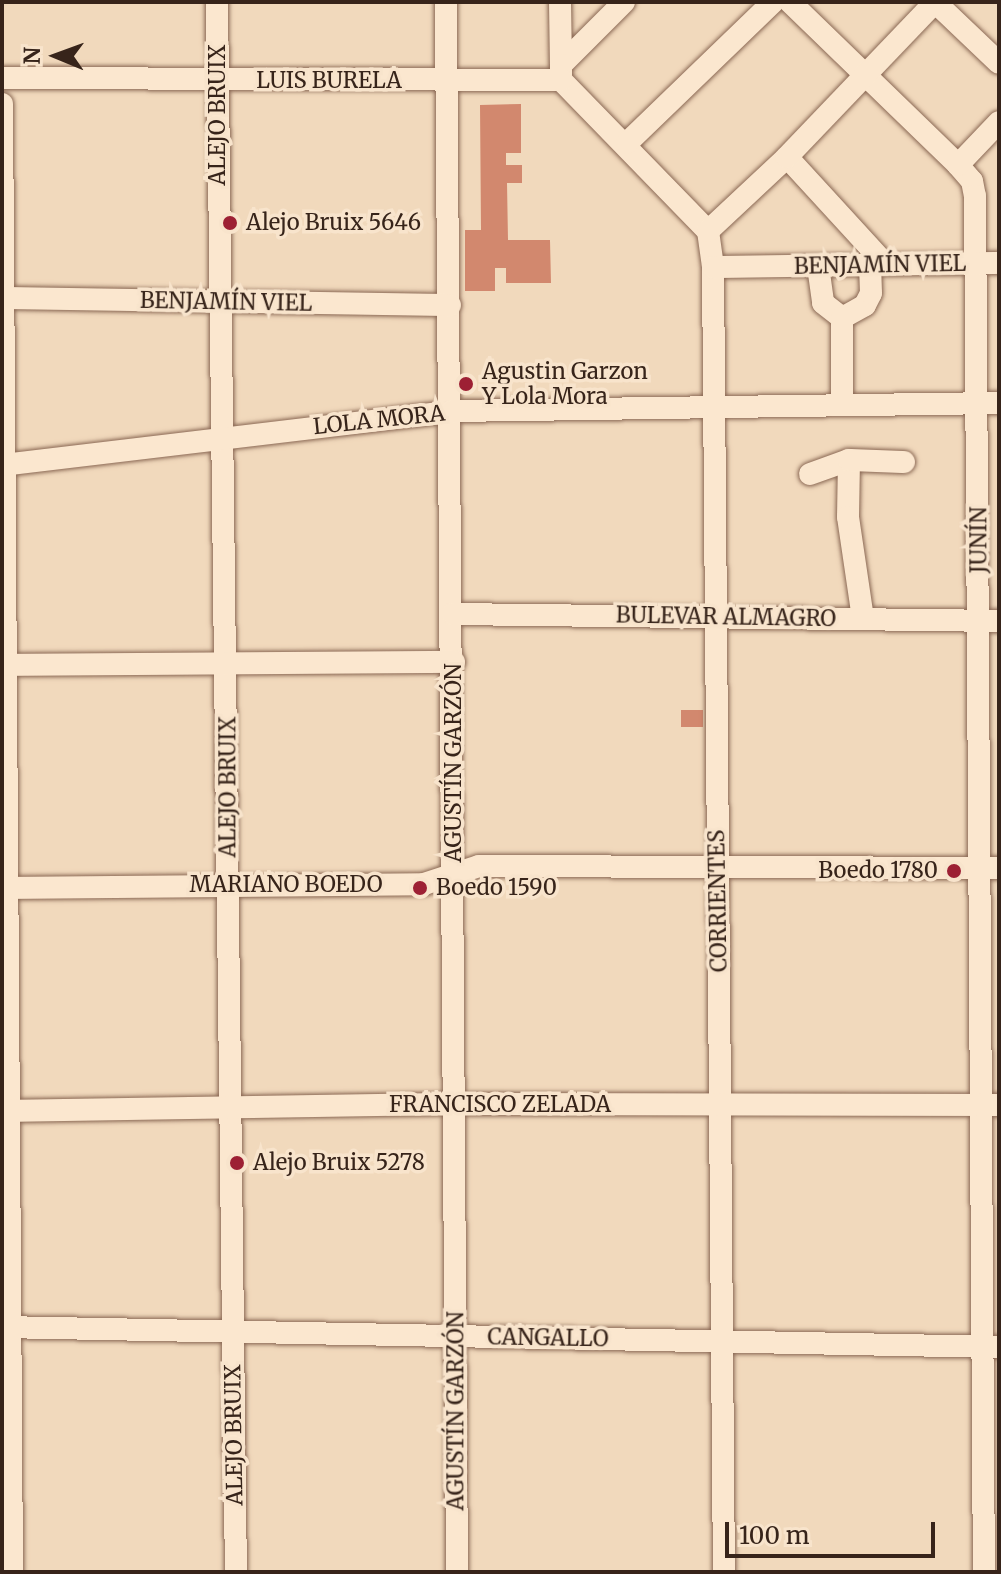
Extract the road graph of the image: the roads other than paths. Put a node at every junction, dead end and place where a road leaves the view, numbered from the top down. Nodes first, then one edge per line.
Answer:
1 (217, 2) edge
2 (446, 2) edge
3 (560, 2) edge
4 (624, 2) edge
5 (773, 2) edge
6 (790, 2) edge
7 (935, 2) edge
8 (999, 63) edge
9 (561, 72) junction
10 (865, 75) junction
11 (2, 78) edge
12 (218, 80) junction
13 (447, 81) junction
14 (2, 104) edge
15 (999, 122) edge
16 (627, 143) junction
17 (787, 157) junction
18 (965, 173) junction
19 (708, 231) junction
20 (999, 263) edge
21 (976, 264) junction
22 (878, 265) junction
23 (818, 266) junction
24 (713, 267) junction
25 (3, 298) edge
26 (220, 302) junction
27 (450, 305) junction
28 (842, 318) junction
29 (842, 403) junction
30 (989, 403) edge
31 (714, 404) junction
32 (452, 411) junction
33 (224, 439) junction
34 (849, 460) junction
35 (904, 462) dead end
36 (3, 465) edge
37 (810, 474) dead end
38 (453, 614) junction
39 (716, 617) junction
40 (863, 619) junction
41 (989, 620) edge
42 (454, 662) junction
43 (227, 663) junction
44 (4, 665) edge
45 (718, 868) junction
46 (990, 868) edge
47 (454, 877) junction
48 (228, 886) junction
49 (4, 888) edge
50 (456, 1104) junction
51 (991, 1104) edge
52 (720, 1105) junction
53 (230, 1107) junction
54 (5, 1111) edge
55 (6, 1328) edge
56 (232, 1331) junction
57 (455, 1336) junction
58 (723, 1342) junction
59 (991, 1347) edge
60 (991, 1469) edge
61 (12, 1572) edge
62 (236, 1572) edge
63 (457, 1572) edge
64 (724, 1572) edge
65 (984, 1572) edge

1 - 12 street, ALEJO BRUIX
2 - 13 street, AGUSTÍN GARZÓN
3 - 9 street
4 - 9 street
5 - 16 street
6 - 10 street
7 - 8 street
7 - 10 street
9 - 13 street, LUIS BURELA
9 - 16 street
10 - 17 street
10 - 18 street
11 - 12 street, LUIS BURELA
12 - 13 street, LUIS BURELA
12 - 26 street, ALEJO BRUIX
13 - 27 street, AGUSTÍN GARZÓN
14 - 25 street
15 - 18 street
16 - 19 street
17 - 19 street
17 - 22 street
18 - 21 street, JUNÍN
19 - 24 street, CORRIENTES
20 - 21 street, BENJAMÍN VIEL
21 - 22 street, BENJAMÍN VIEL
21 - 30 street, JUNÍN
22 - 23 street, BENJAMÍN VIEL
22 - 28 street
23 - 24 street, BENJAMÍN VIEL
23 - 28 street
24 - 31 street, CORRIENTES
25 - 26 street, BENJAMÍN VIEL
25 - 36 street
26 - 27 street, BENJAMÍN VIEL
26 - 33 street, ALEJO BRUIX
27 - 32 street, AGUSTÍN GARZÓN
28 - 29 street
29 - 30 street, LOLA MORA
29 - 31 street, LOLA MORA
30 - 41 street, JUNÍN
31 - 32 street, LOLA MORA
31 - 39 street, CORRIENTES
32 - 33 street, LOLA MORA
32 - 38 street, AGUSTÍN GARZÓN
33 - 36 street, LOLA MORA
33 - 43 street, ALEJO BRUIX
34 - 35 street
34 - 37 street
34 - 40 street
36 - 44 street
38 - 39 street, BULEVAR ALMAGRO
38 - 42 street, AGUSTÍN GARZÓN
39 - 40 street, BULEVAR ALMAGRO
39 - 45 street, CORRIENTES
40 - 41 street, BULEVAR ALMAGRO
41 - 46 street, JUNÍN
42 - 43 street
42 - 47 street, AGUSTÍN GARZÓN
43 - 44 street
43 - 48 street, ALEJO BRUIX
44 - 49 street
45 - 46 street, MARIANO BOEDO
45 - 47 street, MARIANO BOEDO
45 - 52 street, CORRIENTES
46 - 51 street, JUNÍN
47 - 48 street, MARIANO BOEDO
47 - 50 street, AGUSTÍN GARZÓN
48 - 49 street, MARIANO BOEDO
48 - 53 street, ALEJO BRUIX
49 - 54 street
50 - 52 street, FRANCISCO ZELADA
50 - 53 street, FRANCISCO ZELADA
50 - 57 street, AGUSTÍN GARZÓN
51 - 52 street, FRANCISCO ZELADA
51 - 59 street, JUNÍN
52 - 58 street, CORRIENTES
53 - 54 street, FRANCISCO ZELADA
53 - 56 street, ALEJO BRUIX
54 - 55 street
55 - 56 street, CANGALLO
55 - 61 street
56 - 57 street, CANGALLO
56 - 62 street, ALEJO BRUIX
57 - 58 street, CANGALLO
57 - 63 street, AGUSTÍN GARZÓN
58 - 59 street, CANGALLO
58 - 64 street, CORRIENTES
59 - 60 street, JUNÍN
60 - 65 street, JUNÍN

